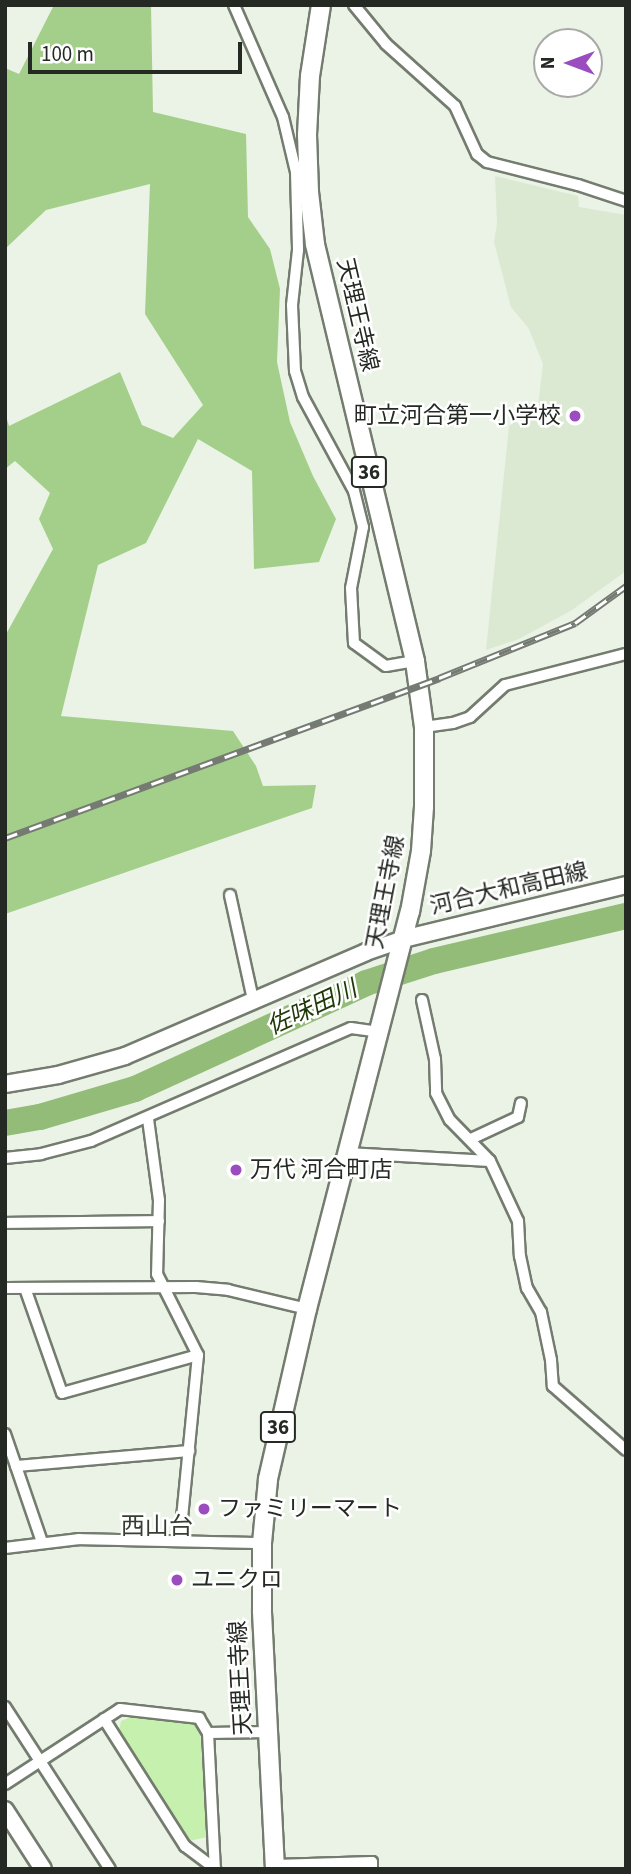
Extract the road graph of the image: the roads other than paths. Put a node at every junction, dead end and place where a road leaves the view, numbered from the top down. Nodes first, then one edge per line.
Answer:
1 (234, 5) edge
2 (321, 5) edge
3 (354, 5) edge
4 (626, 201) edge
5 (626, 654) edge
6 (415, 661) junction
7 (424, 727) junction
8 (626, 885) edge
9 (230, 895) dead end
10 (401, 946) junction
11 (253, 1000) junction
12 (422, 1000) dead end
13 (379, 1032) junction
14 (5, 1084) edge
15 (521, 1102) dead end
16 (148, 1119) junction
17 (471, 1139) junction
18 (347, 1153) junction
19 (5, 1157) edge
20 (490, 1161) junction
21 (159, 1221) junction
22 (5, 1223) edge
23 (5, 1288) edge
24 (25, 1288) junction
25 (163, 1288) junction
26 (307, 1309) junction
27 (198, 1355) junction
28 (5, 1434) edge
29 (626, 1450) edge
30 (189, 1451) junction
31 (16, 1466) junction
32 (180, 1540) junction
33 (42, 1542) junction
34 (262, 1543) junction
35 (5, 1548) edge
36 (5, 1707) edge
37 (104, 1719) junction
38 (268, 1732) junction
39 (208, 1733) junction
40 (41, 1762) junction
41 (5, 1784) edge
42 (5, 1810) edge
43 (275, 1867) edge
44 (43, 1869) edge
45 (110, 1869) edge
46 (215, 1869) edge
47 (372, 1869) edge

1 - 6 street
2 - 6 main road, 天理王寺線 / 36
3 - 4 street
5 - 7 street
6 - 7 main road, 天理王寺線 / 36
7 - 10 main road, 天理王寺線 / 36
8 - 10 street, 河合大和高田線
9 - 11 street
10 - 11 street, 河合大和高田線
10 - 13 main road, 天理王寺線 / 36
11 - 14 street, 河合大和高田線
12 - 17 street
13 - 16 street
13 - 18 main road, 天理王寺線 / 36
15 - 17 street
16 - 19 street
16 - 21 street
17 - 20 street
18 - 20 street
18 - 26 main road, 天理王寺線 / 36
20 - 29 street
21 - 22 street
21 - 25 street
23 - 24 street
24 - 25 street
24 - 27 street
25 - 26 street
25 - 27 street
26 - 34 main road, 天理王寺線 / 36
27 - 30 street
28 - 31 street
30 - 31 street
30 - 32 street
31 - 33 street
32 - 33 street
32 - 34 street
33 - 35 street
34 - 38 main road, 天理王寺線 / 36
36 - 40 street
37 - 39 street
37 - 40 street
37 - 46 street
38 - 39 street
38 - 43 main road, 天理王寺線 / 36
39 - 46 street
40 - 41 street
40 - 45 street
42 - 44 street
43 - 47 street

